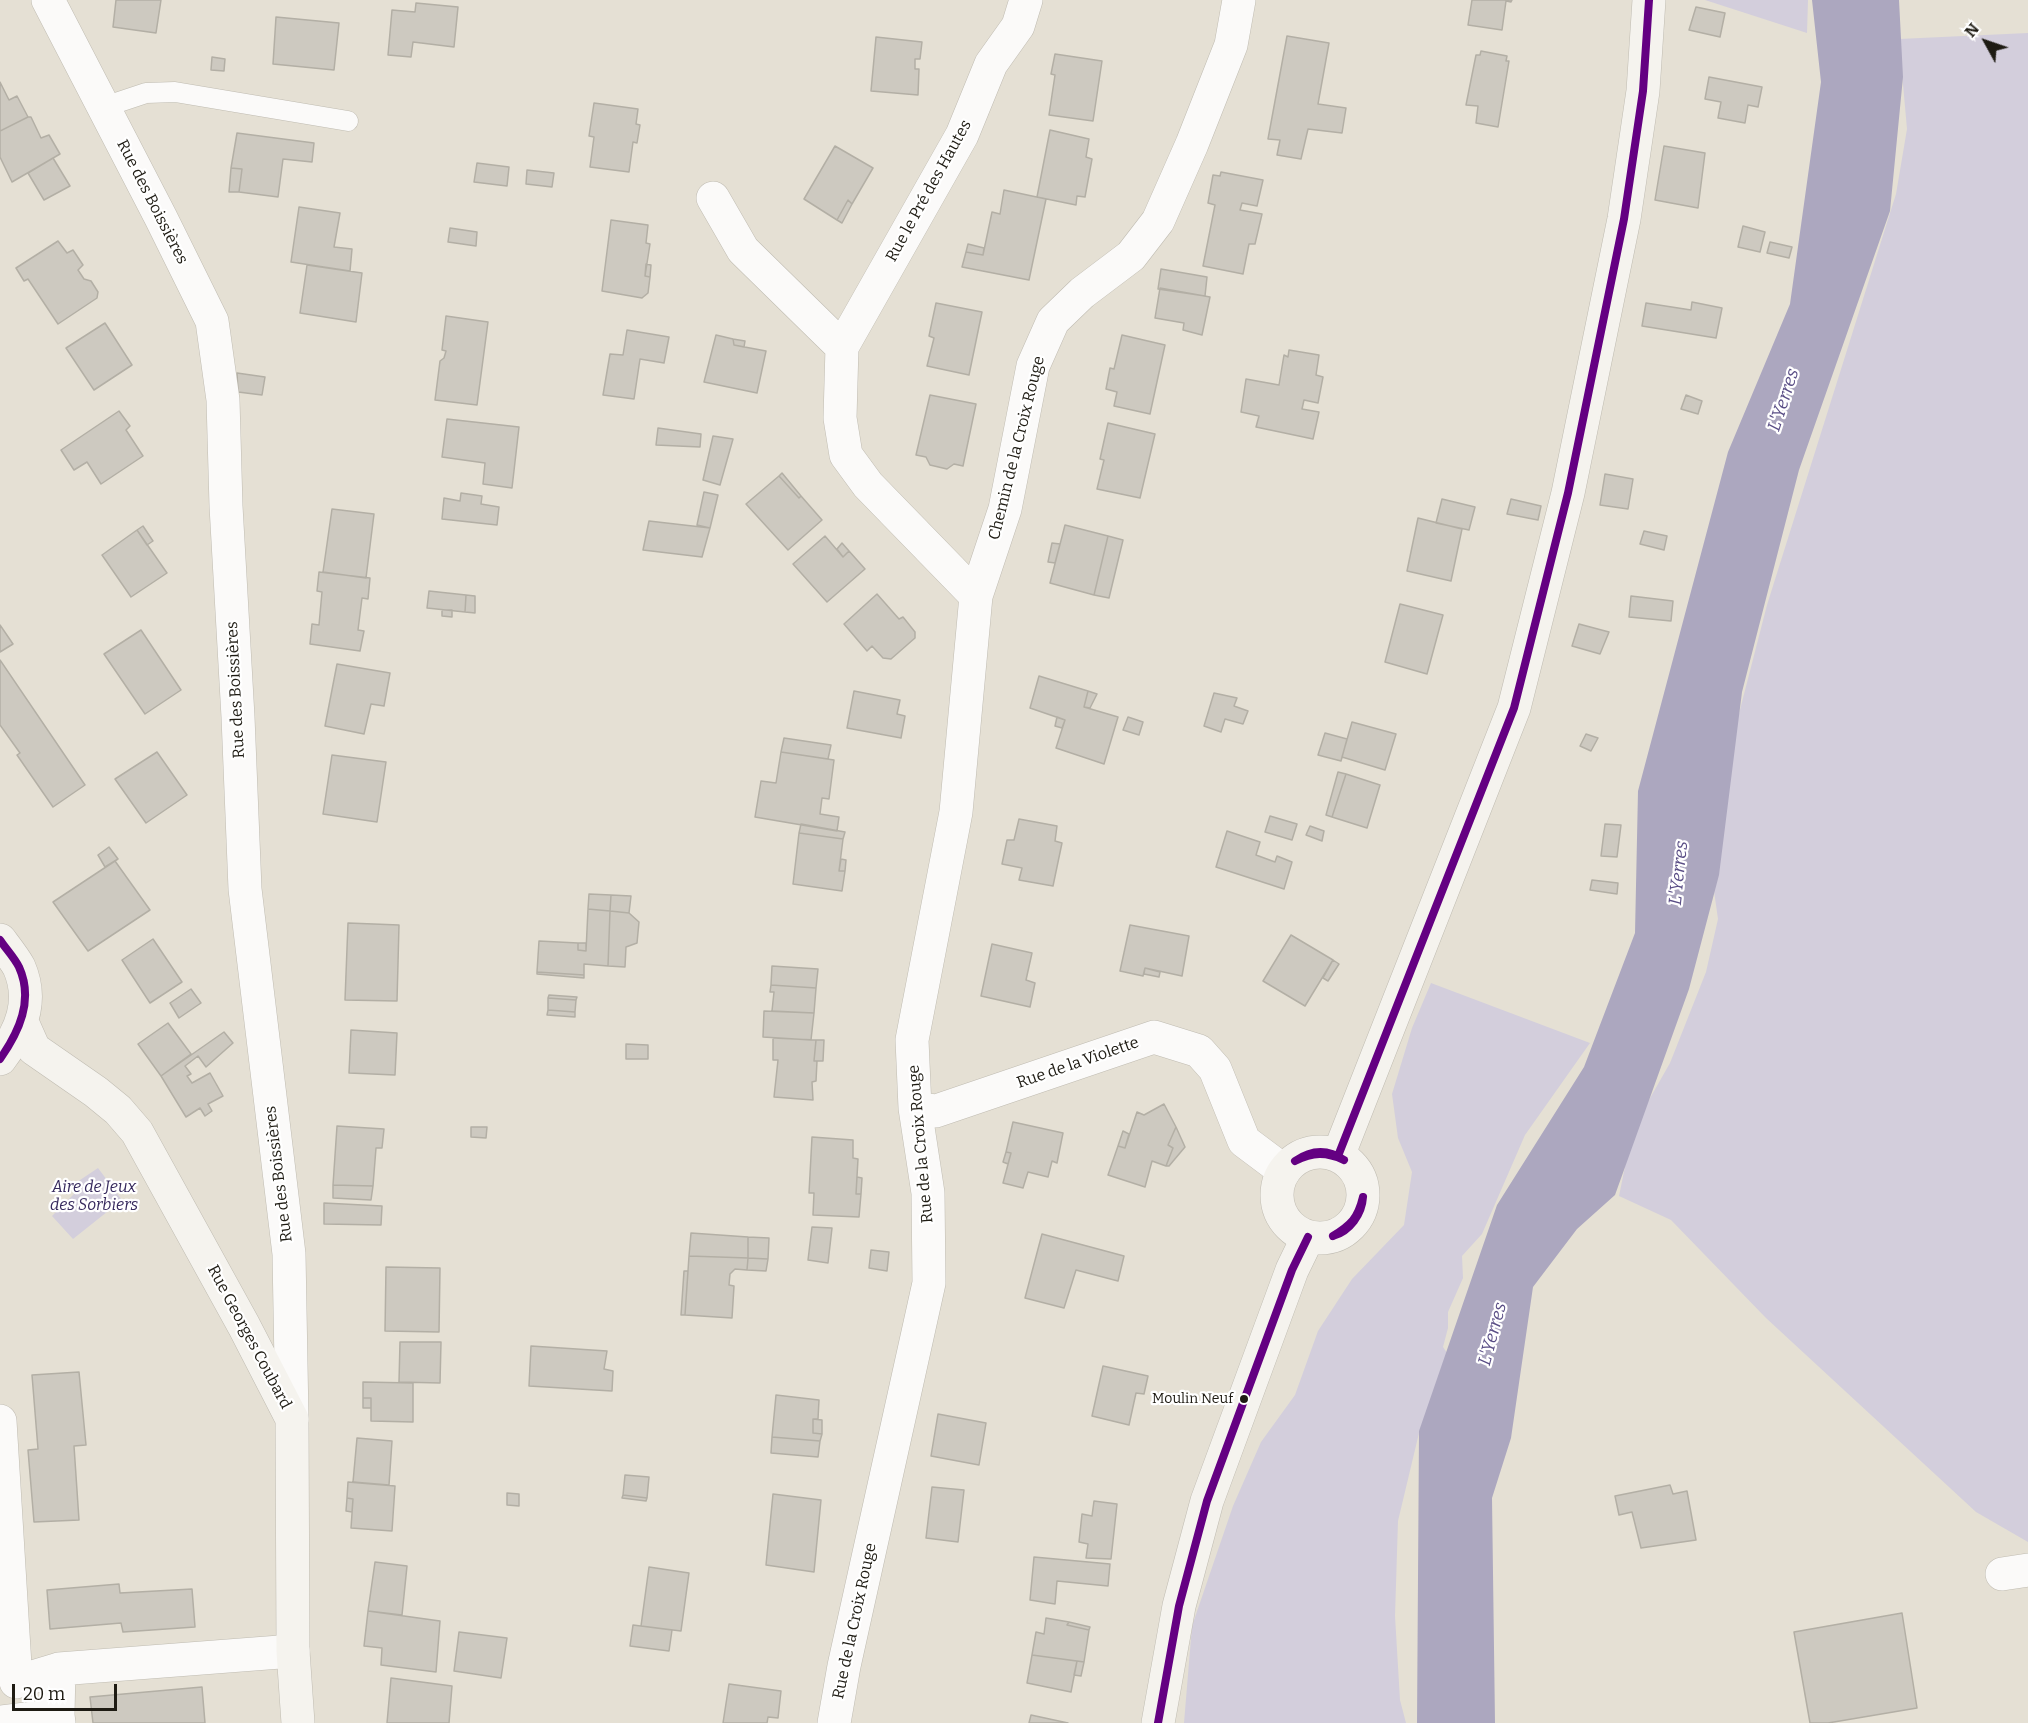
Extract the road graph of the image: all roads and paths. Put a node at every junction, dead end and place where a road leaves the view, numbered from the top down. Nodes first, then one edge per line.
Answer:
1 (48, 0) edge
2 (1026, 0) edge
3 (1239, 0) edge
4 (1648, 0) edge
5 (104, 107) junction
6 (348, 121) dead end
7 (713, 198) dead end
8 (842, 347) junction
9 (976, 596) junction
10 (0, 940) edge
11 (22, 1022) junction
12 (0, 1059) edge
13 (915, 1108) junction
14 (1338, 1156) junction
15 (1284, 1171) junction
16 (1308, 1237) junction
17 (292, 1419) junction
18 (0, 1421) edge
19 (293, 1651) junction
20 (59, 1669) junction
21 (58, 1719) edge
22 (0, 1722) edge
23 (298, 1723) edge
24 (834, 1723) edge
25 (1158, 1723) edge

1 - 5 street, Rue des Boissières
2 - 8 street, Rue le Pré des Hautes
3 - 9 street, Chemin de la Croix Rouge
4 - 14 street
5 - 6 lane
5 - 17 street, Rue des Boissières
7 - 8 street
8 - 9 street, Rue le Pré des Hautes
9 - 13 street, Rue de la Croix Rouge
10 - 11 street
11 - 12 street
11 - 17 street, Rue Georges Coubard
13 - 15 street, Rue de la Violette
13 - 24 street, Rue de la Croix Rouge
14 - 15 street
14 - 16 street
15 - 16 street
16 - 25 street
17 - 19 street, Rue Georges Coubard
18 - 20 street
19 - 20 street
19 - 23 street, Rue Georges Coubard
20 - 21 street
21 - 22 street

